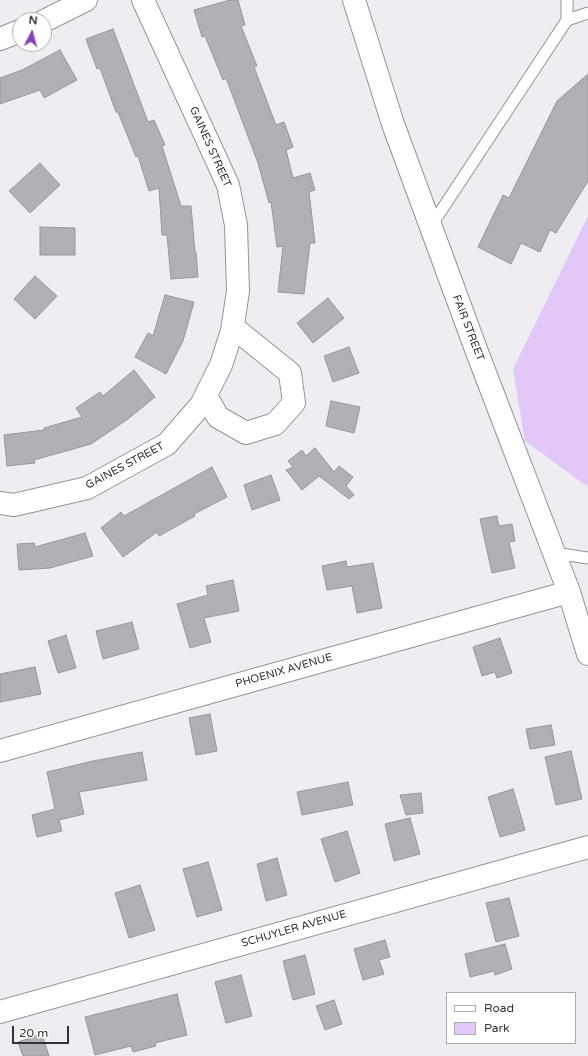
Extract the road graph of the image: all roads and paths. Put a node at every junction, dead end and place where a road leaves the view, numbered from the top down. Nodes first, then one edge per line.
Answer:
1 (86, 0) edge
2 (143, 0) edge
3 (354, 0) edge
4 (567, 0) edge
5 (588, 14) edge
6 (52, 17) edge
7 (567, 20) junction
8 (12, 34) edge
9 (0, 39) edge
10 (431, 226) junction
11 (233, 327) junction
12 (206, 396) junction
13 (0, 503) edge
14 (554, 553) junction
15 (588, 558) edge
16 (569, 592) junction
17 (588, 654) edge
18 (0, 751) edge
19 (588, 847) edge
20 (0, 1012) edge

1 - 6 street
2 - 11 street, GAINES STREET
3 - 10 street, FAIR STREET
4 - 7 lane
5 - 7 lane
7 - 10 lane
8 - 9 street
10 - 14 street, FAIR STREET
11 - 12 street, GAINES STREET
11 - 12 street
12 - 13 street, GAINES STREET
14 - 15 lane
14 - 16 street, FAIR STREET
16 - 17 street, FAIR STREET
16 - 18 street, PHOENIX AVENUE
19 - 20 street, SCHUYLER AVENUE

